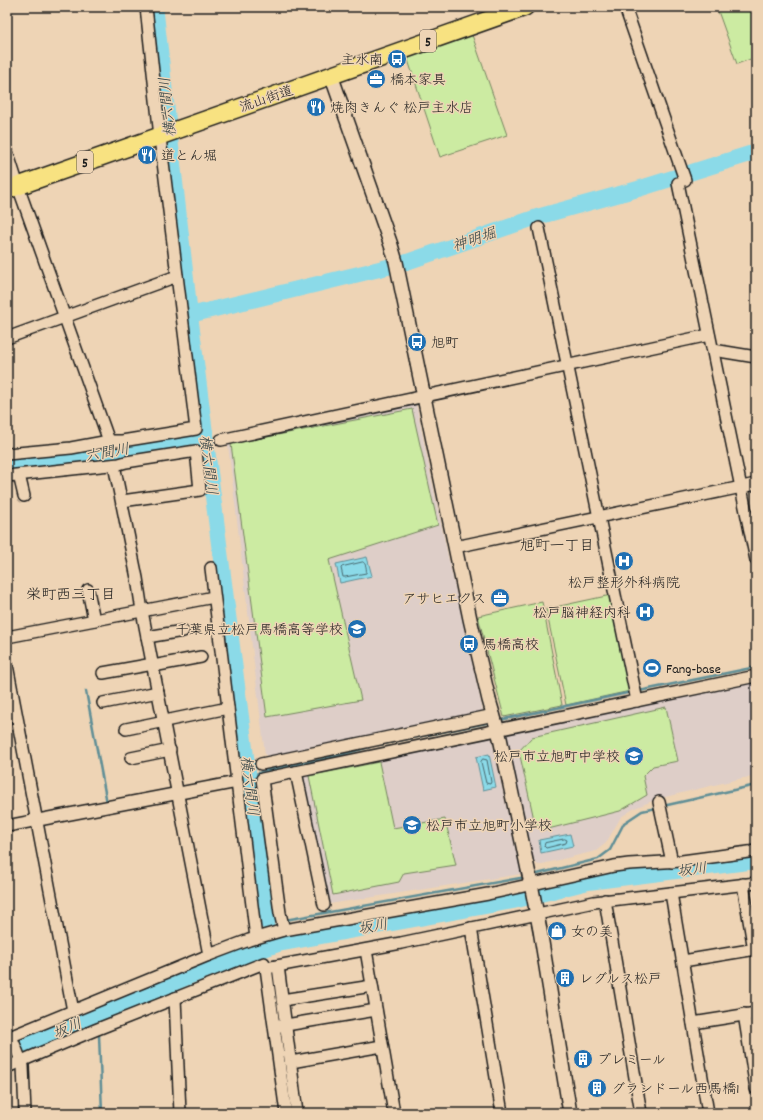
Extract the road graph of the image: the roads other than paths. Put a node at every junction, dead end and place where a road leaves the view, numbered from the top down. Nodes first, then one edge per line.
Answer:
1 (146, 7) edge
2 (526, 7) edge
3 (624, 7) edge
4 (331, 75) junction
5 (162, 135) junction
6 (7, 151) edge
7 (12, 188) edge
8 (539, 228) dead end
9 (177, 276) junction
10 (64, 317) junction
11 (709, 335) junction
12 (7, 338) edge
13 (712, 350) junction
14 (756, 357) edge
15 (568, 366) junction
16 (423, 396) junction
17 (221, 440) dead end
18 (109, 441) junction
19 (7, 454) edge
20 (114, 465) junction
21 (20, 475) junction
22 (7, 476) edge
23 (756, 484) edge
24 (741, 487) junction
25 (24, 496) dead end
26 (122, 501) junction
27 (599, 517) junction
28 (455, 548) junction
29 (756, 560) edge
30 (211, 568) dead end
31 (88, 590) dead end
32 (214, 597) junction
33 (142, 611) junction
34 (94, 620) junction
35 (183, 631) dead end
36 (7, 637) edge
37 (148, 637) junction
38 (201, 657) dead end
39 (7, 665) edge
40 (153, 665) junction
41 (103, 673) dead end
42 (756, 676) edge
43 (158, 692) junction
44 (637, 700) junction
45 (103, 703) dead end
46 (228, 708) junction
47 (494, 715) junction
48 (164, 720) junction
49 (126, 729) dead end
50 (498, 730) junction
51 (351, 745) junction
52 (170, 750) junction
53 (131, 758) dead end
54 (353, 759) junction
55 (261, 764) dead end
56 (296, 772) junction
57 (237, 782) junction
58 (178, 794) junction
59 (659, 802) dead end
60 (36, 821) junction
61 (7, 826) edge
62 (756, 851) edge
63 (672, 862) junction
64 (756, 883) edge
65 (743, 884) junction
66 (531, 885) junction
67 (671, 893) junction
68 (605, 900) junction
69 (324, 906) dead end
70 (536, 910) junction
71 (471, 928) junction
72 (280, 931) junction
73 (258, 938) junction
74 (366, 950) junction
75 (755, 950) edge
76 (209, 955) junction
77 (682, 961) junction
78 (271, 967) junction
79 (372, 986) junction
80 (175, 998) junction
81 (282, 1000) junction
82 (376, 1010) junction
83 (74, 1011) junction
84 (756, 1012) edge
85 (744, 1014) junction
86 (693, 1023) junction
87 (286, 1025) junction
88 (274, 1027) junction
89 (10, 1038) edge
90 (382, 1046) junction
91 (21, 1059) junction
92 (291, 1062) junction
93 (7, 1067) edge
94 (756, 1089) edge
95 (25, 1113) edge
96 (180, 1113) edge
97 (286, 1113) edge
98 (298, 1113) edge
99 (394, 1113) edge
100 (502, 1113) edge
101 (570, 1113) edge
102 (642, 1113) edge
103 (708, 1113) edge

1 - 5 street
2 - 4 main road, 流山街道 / 5
3 - 11 street
4 - 5 main road, 流山街道 / 5
4 - 16 street
5 - 7 main road, 流山街道 / 5
5 - 9 street
6 - 7 street
7 - 10 street
8 - 15 street
9 - 10 street
9 - 18 street
10 - 12 street
10 - 18 street
11 - 13 street
11 - 15 street
13 - 14 street
13 - 24 street
15 - 16 street
15 - 27 street
16 - 17 street
16 - 28 street
18 - 19 street
20 - 21 street
20 - 26 street
20 - 26 street
21 - 22 street
21 - 25 street
23 - 24 street
24 - 27 street
24 - 29 street
26 - 33 street
27 - 28 street
27 - 44 street
28 - 47 street
30 - 32 street
31 - 34 street
32 - 33 street
32 - 46 street
33 - 34 street
33 - 37 street
34 - 36 street
35 - 37 street
37 - 40 street
38 - 40 street
39 - 60 street
40 - 41 street
40 - 43 street
42 - 44 street
43 - 45 street
43 - 48 street
44 - 50 street
46 - 48 street
46 - 57 street
47 - 50 street
47 - 51 street
48 - 49 street
48 - 52 street
50 - 54 street
50 - 66 street
51 - 54 street
51 - 55 street
52 - 53 street
52 - 58 street
54 - 56 street
56 - 69 street
56 - 72 street
57 - 58 street
57 - 73 street
58 - 60 street
58 - 76 street
59 - 63 street
60 - 61 street
60 - 83 street
62 - 63 street
63 - 66 street
64 - 65 street
65 - 67 street
65 - 75 street
66 - 70 street
66 - 72 street
67 - 68 street
67 - 77 street
68 - 70 street
68 - 102 street
70 - 71 street
70 - 101 street
71 - 74 street
71 - 100 street
72 - 73 street
73 - 76 street
74 - 78 street
74 - 79 street
75 - 77 street
76 - 83 street
77 - 86 street
78 - 80 street
78 - 81 street
78 - 88 street
79 - 81 street
79 - 82 street
80 - 91 street
80 - 96 street
81 - 87 street
82 - 87 street
82 - 90 street
83 - 89 street
84 - 85 street
85 - 86 street
85 - 94 street
86 - 103 street
87 - 88 street
87 - 92 street
88 - 97 street
89 - 91 street
90 - 92 street
90 - 99 street
91 - 93 street
91 - 95 street
92 - 98 street

